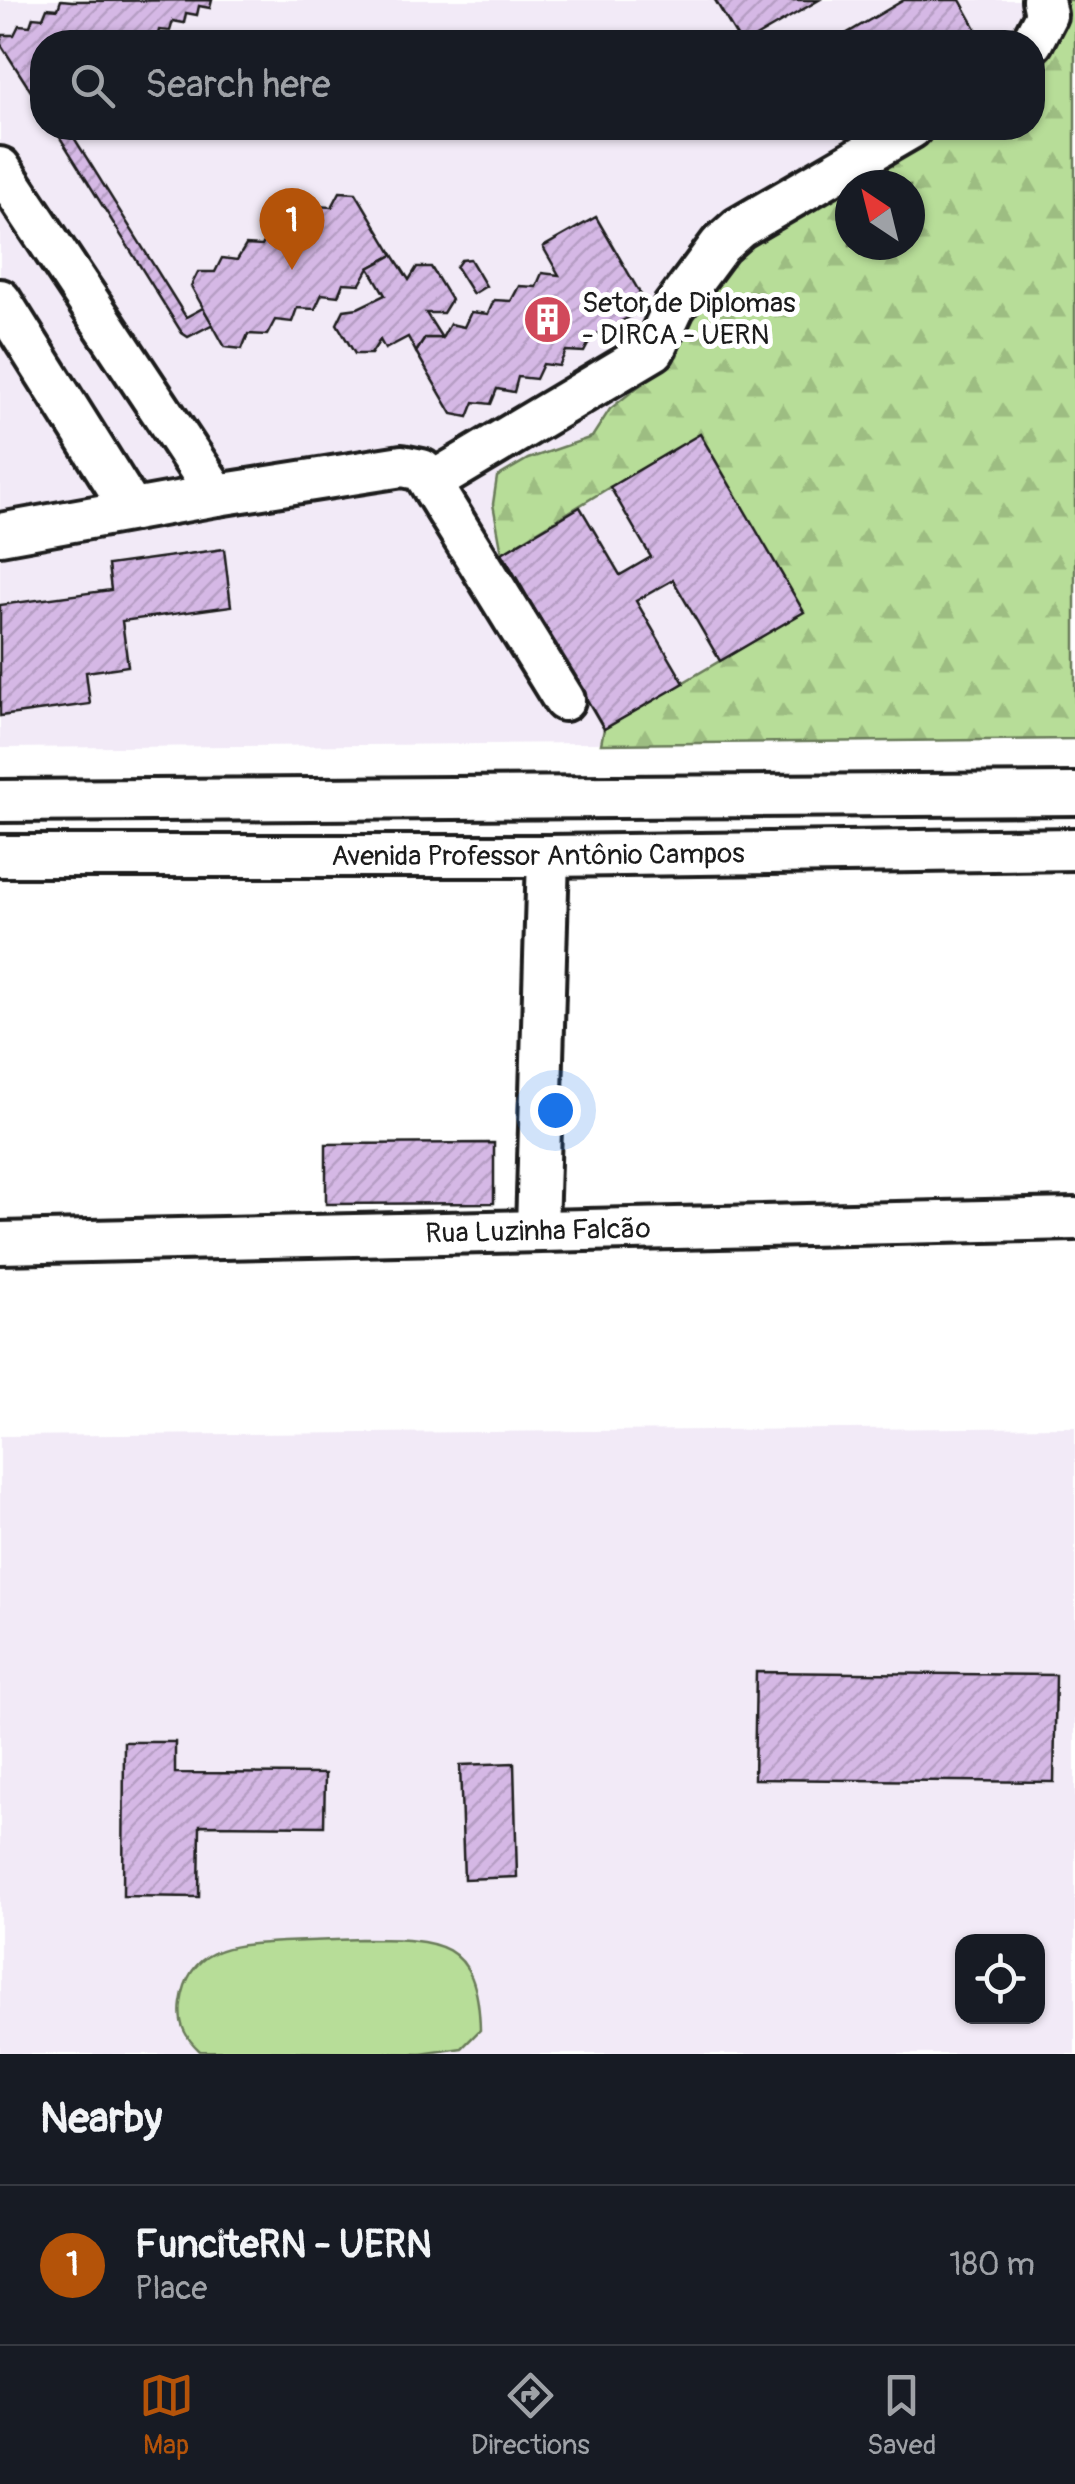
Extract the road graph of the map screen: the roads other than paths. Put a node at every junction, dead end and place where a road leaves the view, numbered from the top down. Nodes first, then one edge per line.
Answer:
1 (1043, 0) edge
2 (1038, 30) edge
3 (890, 140) edge
4 (0, 168) edge
5 (0, 300) edge
6 (431, 483) junction
7 (217, 494) junction
8 (132, 510) junction
9 (0, 534) edge
10 (564, 700) dead end
11 (978, 793) junction
12 (1075, 794) edge
13 (0, 801) edge
14 (1074, 843) edge
15 (972, 848) junction
16 (0, 856) edge
17 (548, 856) junction
18 (1075, 1219) edge
19 (537, 1229) junction
20 (0, 1242) edge

1 - 2 street
3 - 6 street
4 - 7 street
5 - 8 street
6 - 7 street
6 - 10 street
7 - 8 street
8 - 9 street
11 - 12 street, Avenida Professor Antônio Campos
11 - 13 street, Avenida Professor Antônio Campos
11 - 15 street
14 - 15 street, Avenida Professor Antônio Campos
15 - 17 street, Avenida Professor Antônio Campos
16 - 17 street, Avenida Professor Antônio Campos
17 - 19 street
18 - 19 street, Rua Luzinha Falcão
19 - 20 street, Rua Luzinha Falcão

